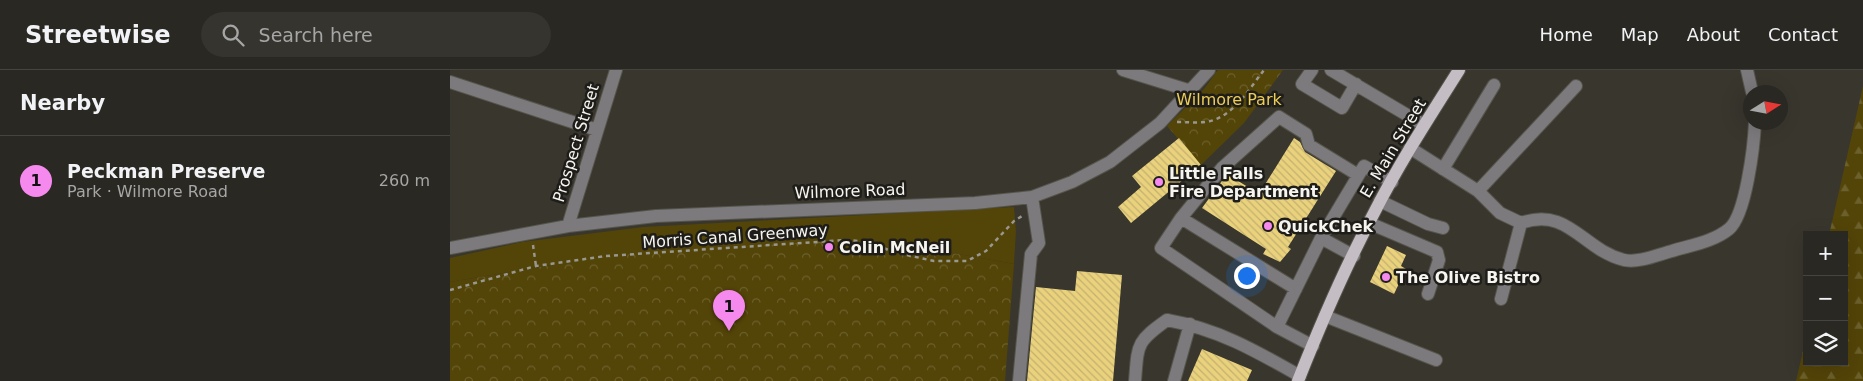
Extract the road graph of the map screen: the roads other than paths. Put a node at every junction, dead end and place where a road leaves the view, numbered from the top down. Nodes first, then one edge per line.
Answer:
1 (616, 70) edge
2 (1123, 70) edge
3 (1209, 70) edge
4 (1312, 70) edge
5 (1331, 70) edge
6 (1459, 70) edge
7 (1747, 70) edge
8 (450, 82) edge
9 (1356, 84) junction
10 (1494, 85) dead end
11 (1750, 85) edge
12 (1576, 86) dead end
13 (1191, 91) junction
14 (1424, 125) junction
15 (597, 130) junction
16 (1754, 130) edge
17 (1410, 148) junction
18 (1443, 169) junction
19 (1358, 175) junction
20 (1392, 182) junction
21 (1478, 191) junction
22 (1380, 201) junction
23 (1032, 202) junction
24 (1181, 218) junction
25 (1369, 223) junction
26 (1521, 223) junction
27 (568, 226) junction
28 (1443, 228) dead end
29 (1321, 238) junction
30 (450, 248) edge
31 (1354, 256) junction
32 (1296, 289) junction
33 (1428, 294) dead end
34 (1501, 299) dead end
35 (1325, 316) junction
36 (1190, 324) junction
37 (1277, 327) junction
38 (1312, 346) junction
39 (1436, 360) dead end
40 (1299, 378) edge
41 (1019, 381) edge
42 (1135, 381) edge
43 (1174, 381) edge

1 - 15 street, Prospect Street
2 - 13 street
3 - 13 street, Wilmore Road
4 - 9 street
5 - 9 street
6 - 14 main road, E. Main Street
7 - 11 street
8 - 15 street
9 - 14 street
10 - 18 street
12 - 21 street
13 - 23 street, Wilmore Road
14 - 17 main road, E. Main Street
15 - 27 street, Prospect Street
16 - 26 street
17 - 18 street
17 - 20 main road, E. Main Street
18 - 21 street
19 - 20 street
19 - 24 street
19 - 29 street
20 - 22 main road, E. Main Street
21 - 26 street
22 - 25 main road, E. Main Street
22 - 28 street
23 - 27 street, Wilmore Road
23 - 41 street
24 - 32 street
24 - 37 street
25 - 31 main road, E. Main Street
25 - 33 street
26 - 34 street
27 - 30 street, Wilmore Road
29 - 31 street
29 - 32 street
31 - 35 main road, E. Main Street
32 - 37 street
35 - 38 main road, E. Main Street
35 - 39 street
36 - 40 street
36 - 42 street
36 - 43 street
37 - 38 street
38 - 40 main road, E. Main Street

